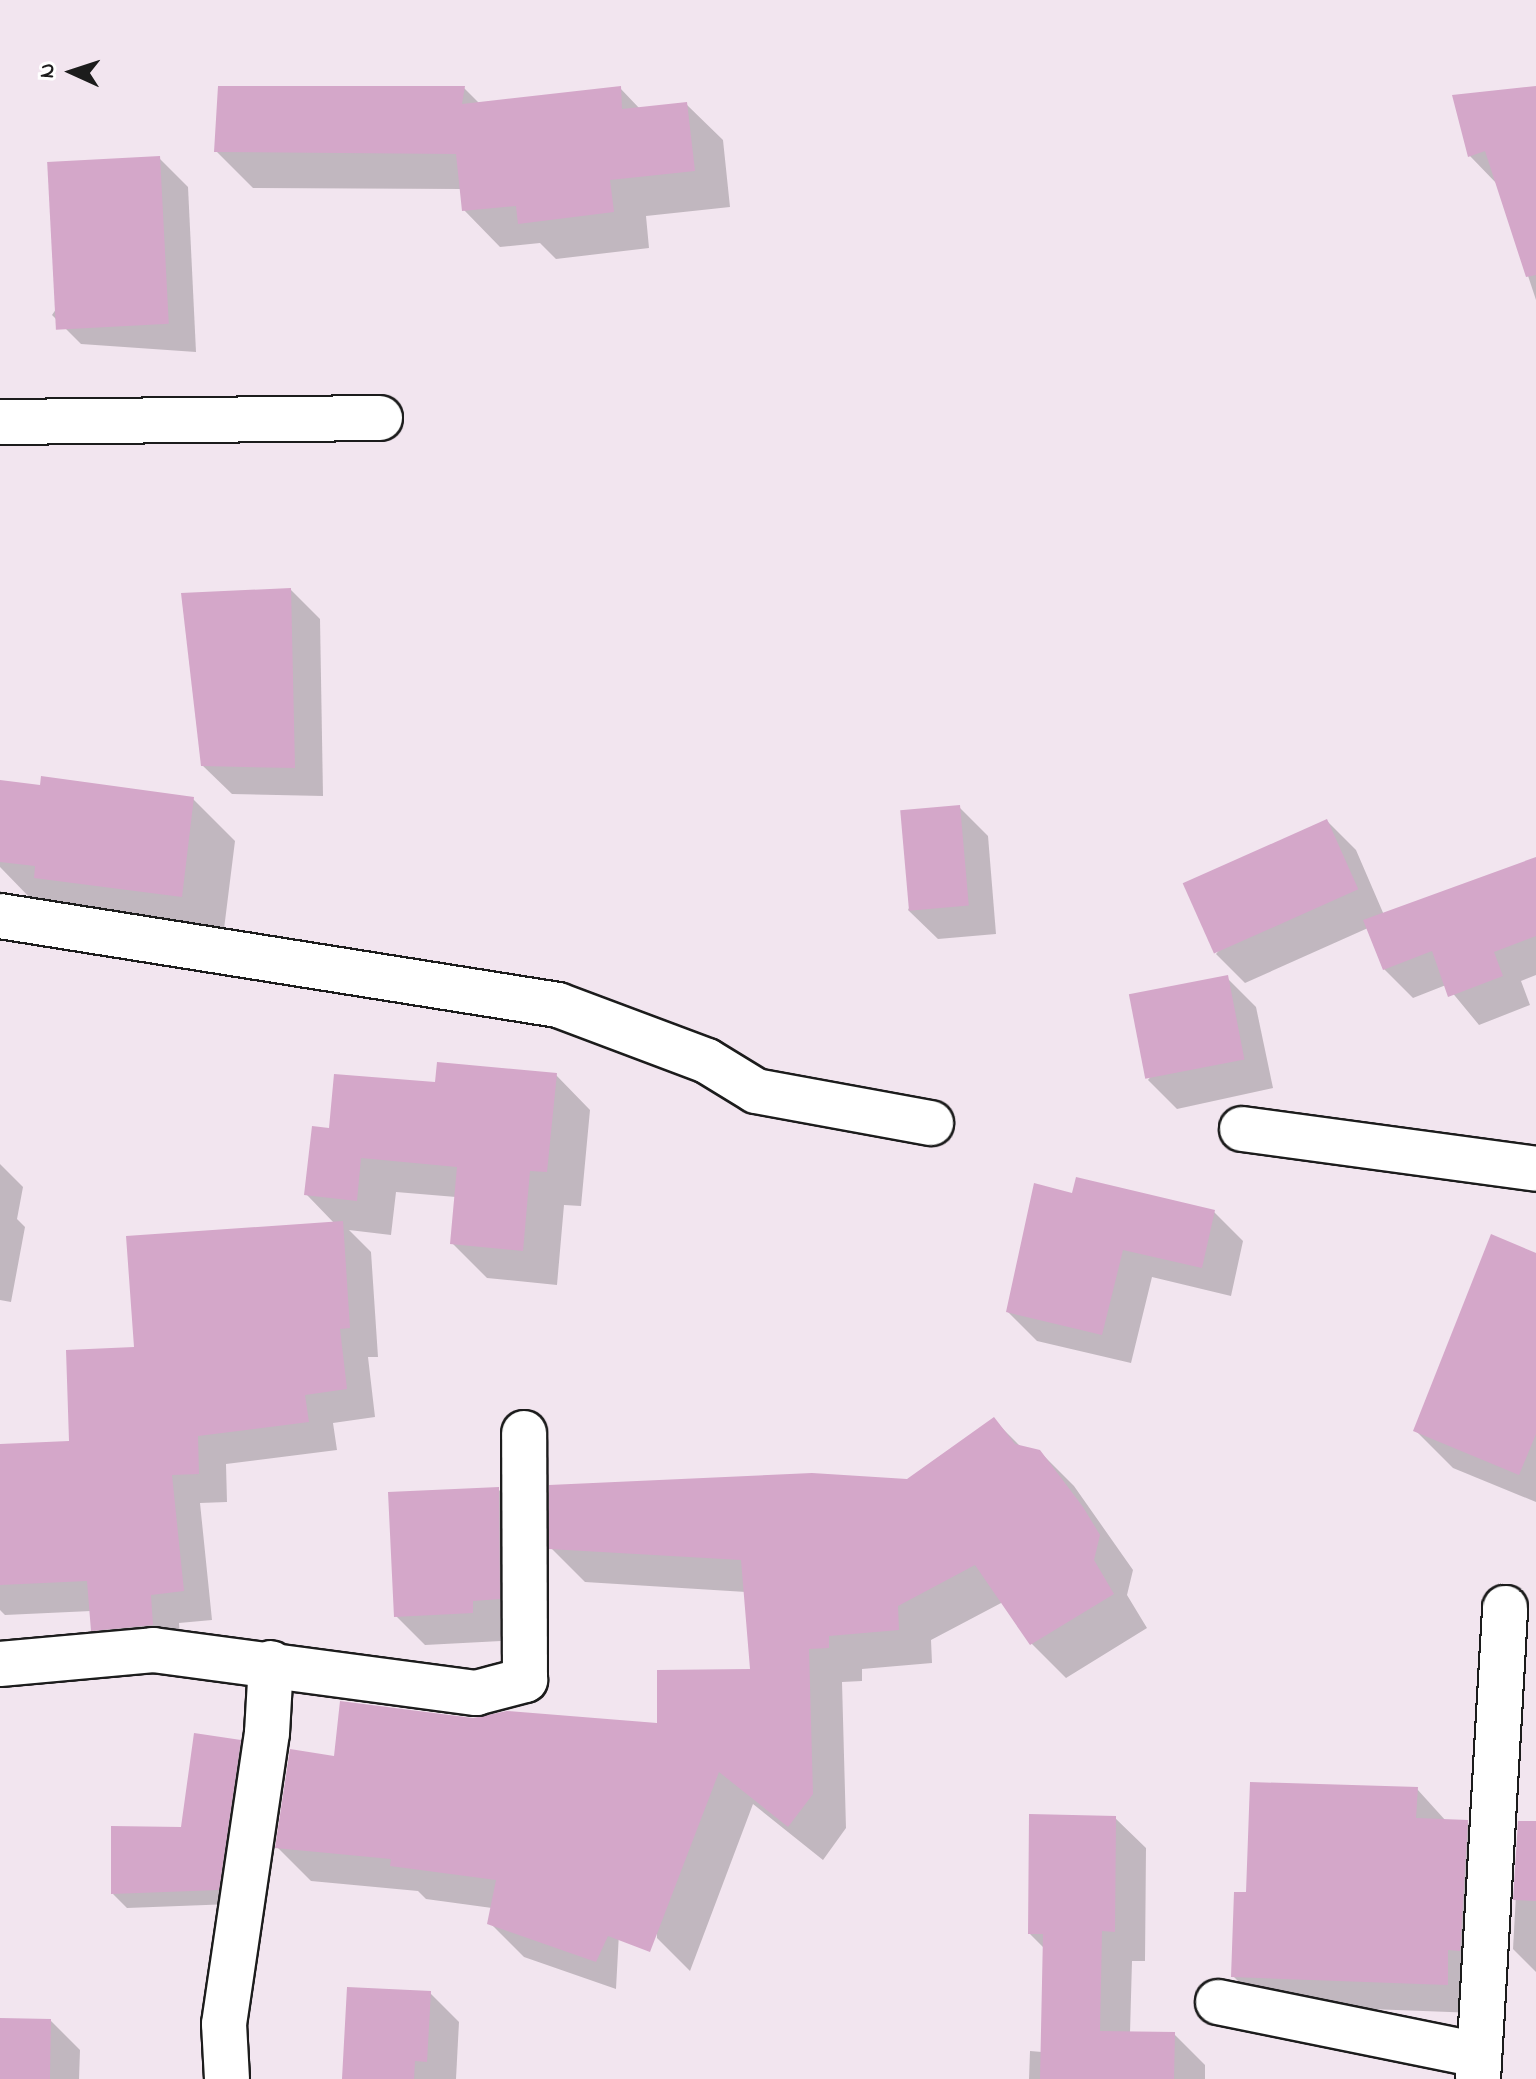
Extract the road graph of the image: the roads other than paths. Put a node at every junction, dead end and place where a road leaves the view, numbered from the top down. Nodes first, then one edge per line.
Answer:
1 (380, 418) dead end
2 (0, 422) edge
3 (0, 916) edge
4 (931, 1123) dead end
5 (1242, 1129) dead end
6 (1536, 1169) edge
7 (524, 1433) dead end
8 (1505, 1608) dead end
9 (271, 1663) junction
10 (0, 1664) edge
11 (1218, 2002) dead end
12 (1478, 2067) edge
13 (227, 2079) edge

1 - 2 street
3 - 4 street
5 - 6 street
7 - 9 street
8 - 12 street
9 - 10 street
9 - 13 street
11 - 12 street

